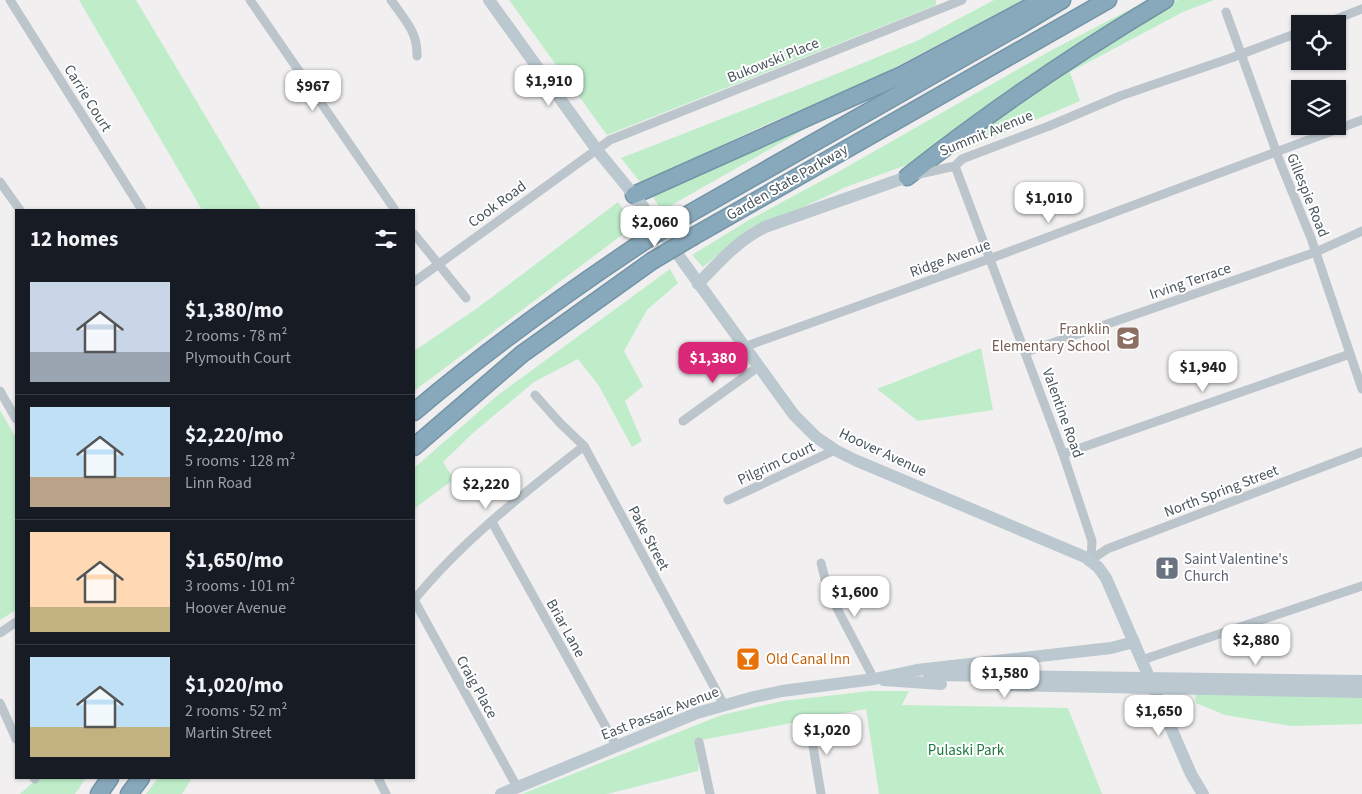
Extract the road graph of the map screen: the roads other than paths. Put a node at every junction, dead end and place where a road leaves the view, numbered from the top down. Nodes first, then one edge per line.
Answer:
1 (10, 0) edge
2 (250, 0) edge
3 (391, 0) edge
4 (489, 0) edge
5 (962, 0) edge
6 (1043, 0) edge
7 (1062, 0) edge
8 (1108, 0) edge
9 (1165, 0) edge
10 (1362, 9) edge
11 (1226, 12) dead end
12 (1346, 15) edge
13 (1291, 35) edge
14 (1241, 54) junction
15 (417, 56) dead end
16 (1362, 120) edge
17 (597, 150) junction
18 (1276, 152) junction
19 (955, 166) junction
20 (907, 177) junction
21 (0, 182) edge
22 (634, 195) junction
23 (19, 209) edge
24 (141, 209) edge
25 (394, 209) edge
26 (1362, 231) edge
27 (415, 235) edge
28 (1316, 252) junction
29 (989, 259) junction
30 (438, 264) junction
31 (415, 281) edge
32 (698, 284) junction
33 (466, 298) dead end
34 (744, 348) junction
35 (1026, 352) junction
36 (1350, 354) junction
37 (758, 367) junction
38 (1362, 388) edge
39 (0, 391) edge
40 (535, 395) dead end
41 (415, 411) edge
42 (15, 418) edge
43 (683, 421) dead end
44 (415, 446) edge
45 (584, 446) junction
46 (835, 450) junction
47 (1362, 452) edge
48 (1063, 454) junction
49 (728, 500) dead end
50 (492, 522) junction
51 (1091, 560) junction
52 (821, 563) dead end
53 (1362, 586) edge
54 (415, 599) edge
55 (415, 602) edge
56 (15, 623) edge
57 (0, 633) edge
58 (1134, 642) junction
59 (1142, 660) junction
60 (874, 679) junction
61 (1362, 682) edge
62 (1151, 683) junction
63 (1362, 692) edge
64 (0, 703) edge
65 (724, 705) junction
66 (809, 722) dead end
67 (15, 737) edge
68 (699, 742) dead end
69 (617, 747) junction
70 (1190, 774) junction
71 (109, 779) edge
72 (140, 779) edge
73 (378, 779) edge
74 (517, 787) junction
75 (99, 794) edge
76 (129, 794) edge
77 (386, 794) edge
78 (501, 794) edge
79 (710, 794) edge
80 (821, 794) edge
81 (1199, 794) edge
82 (1203, 794) edge

1 - 24 street, Carrie Court
2 - 25 street
3 - 15 street
4 - 17 street, Hoover Avenue
5 - 17 street, Bukowski Place
6 - 22 highway
7 - 41 highway, Garden State Parkway, bridge
8 - 44 highway, Garden State Parkway, bridge
9 - 20 highway
10 - 12 street
11 - 14 street, Gillespie Road
13 - 14 street, Summit Avenue
14 - 18 street, Gillespie Road
14 - 19 street, Summit Avenue
16 - 18 street, Ridge Avenue
17 - 22 street, Hoover Avenue
17 - 30 street, Cook Road
18 - 28 street, Gillespie Road
18 - 29 street, Ridge Avenue
19 - 20 street, Summit Avenue
19 - 29 street, Valentine Road
20 - 32 street, Summit Avenue
21 - 23 street
22 - 32 street, Hoover Avenue
26 - 28 street, Irving Terrace
27 - 30 street
28 - 35 street, Irving Terrace
28 - 36 street, Gillespie Road
29 - 34 street, Ridge Avenue
29 - 35 street, Valentine Road
30 - 31 street, Cook Road
30 - 33 street
32 - 34 street, Hoover Avenue
34 - 37 street, Hoover Avenue
35 - 48 street, Valentine Road
36 - 38 street, Gillespie Road
36 - 48 street
37 - 43 street
37 - 46 street, Hoover Avenue
39 - 42 street
40 - 45 street, Pake Street
45 - 50 street
45 - 65 street, Pake Street
46 - 49 street, Pilgrim Court
46 - 51 street, Hoover Avenue
47 - 51 street, North Spring Street
48 - 51 street, Valentine Road
50 - 54 street
50 - 69 street, Briar Lane
51 - 58 street, Hoover Avenue
52 - 60 street
53 - 59 street
55 - 74 street, Craig Place
56 - 57 street
58 - 59 street, Hoover Avenue
58 - 60 street, East Passaic Avenue
59 - 62 street, Hoover Avenue
60 - 62 street
60 - 65 street, East Passaic Avenue
61 - 62 street
62 - 63 street
62 - 70 street, Hoover Avenue
64 - 67 street
65 - 69 street, East Passaic Avenue
66 - 80 street
68 - 79 street
69 - 74 street, East Passaic Avenue
70 - 81 street
70 - 82 street, Hoover Avenue
71 - 75 highway
72 - 76 highway
73 - 77 street
74 - 78 street, East Passaic Avenue

